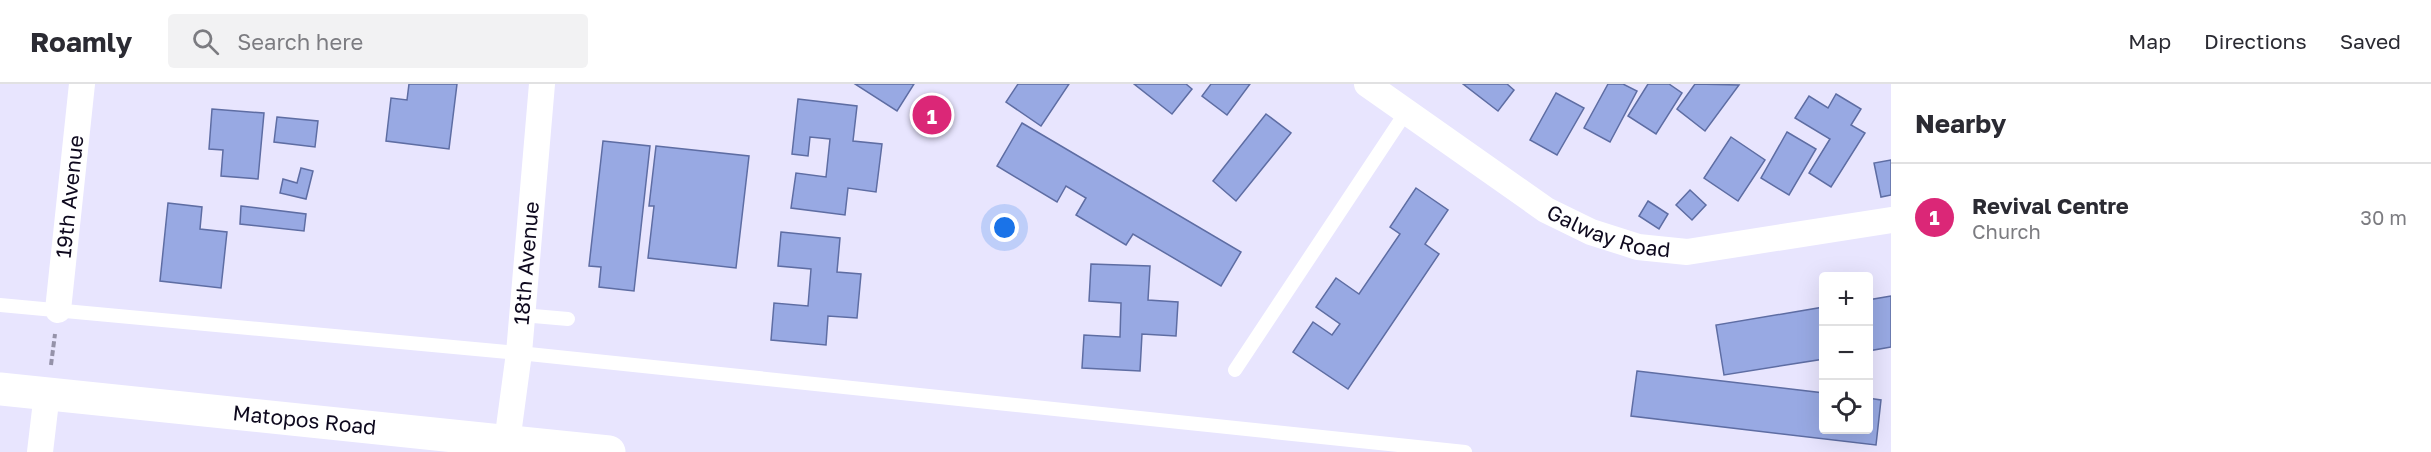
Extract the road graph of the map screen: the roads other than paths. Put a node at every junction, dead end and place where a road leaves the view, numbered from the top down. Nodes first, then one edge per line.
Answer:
1 (82, 84) edge
2 (542, 84) edge
3 (1367, 84) edge
4 (1406, 112) junction
5 (1891, 220) edge
6 (0, 305) edge
7 (58, 310) junction
8 (522, 315) junction
9 (567, 319) dead end
10 (519, 353) junction
11 (1235, 370) dead end
12 (0, 389) edge
13 (47, 393) junction
14 (507, 442) junction
15 (40, 452) edge
16 (609, 452) edge
17 (1465, 452) edge

1 - 7 street, 19th Avenue
2 - 8 street, 18th Avenue
3 - 4 street, Galway Road
4 - 5 street, Galway Road
4 - 11 lane
6 - 7 lane
7 - 10 lane
8 - 9 lane
8 - 10 street, 18th Avenue
10 - 14 street, 18th Avenue
10 - 17 lane
12 - 13 main road, Matopos Road
13 - 14 main road, Matopos Road
13 - 15 street
14 - 16 main road, Matopos Road

